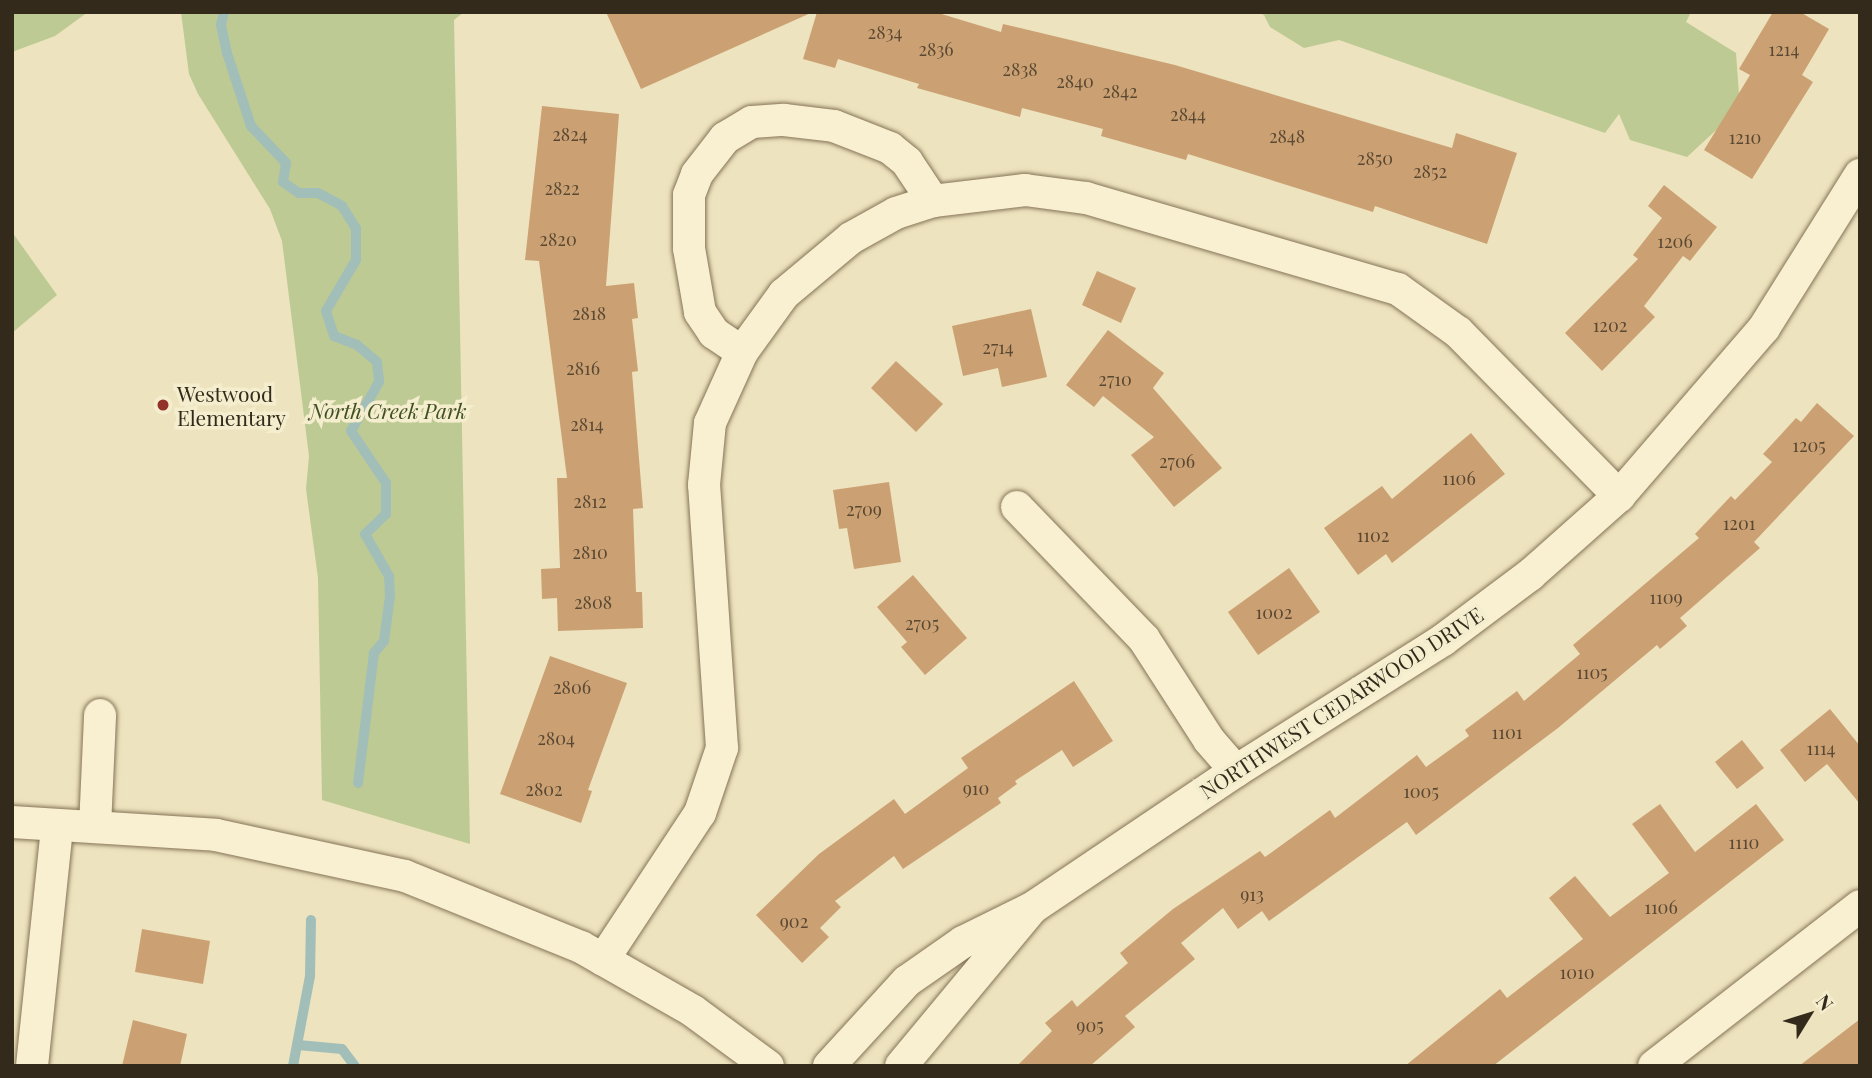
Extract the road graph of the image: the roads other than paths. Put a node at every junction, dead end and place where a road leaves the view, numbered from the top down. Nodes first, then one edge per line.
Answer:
1 (1860, 175) edge
2 (933, 201) junction
3 (742, 352) junction
4 (1619, 495) junction
5 (1017, 507) dead end
6 (100, 715) dead end
7 (1236, 771) junction
8 (12, 822) edge
9 (57, 827) junction
10 (95, 827) junction
11 (1860, 906) edge
12 (1032, 908) junction
13 (603, 960) junction
14 (32, 1066) edge
15 (768, 1066) edge
16 (828, 1066) edge
17 (901, 1066) edge
18 (1654, 1066) edge

1 - 4 street, NORTHWEST CEDARWOOD DRIVE
2 - 3 street
2 - 3 street
2 - 4 street
3 - 13 street
4 - 7 street, NORTHWEST CEDARWOOD DRIVE
5 - 7 street
6 - 10 street
7 - 12 street, NORTHWEST CEDARWOOD DRIVE
8 - 9 street
9 - 10 street
9 - 14 street
10 - 13 street
11 - 18 street
12 - 16 street, NORTHWEST CEDARWOOD DRIVE
12 - 17 street, NORTHWEST CEDARWOOD DRIVE
13 - 15 street

